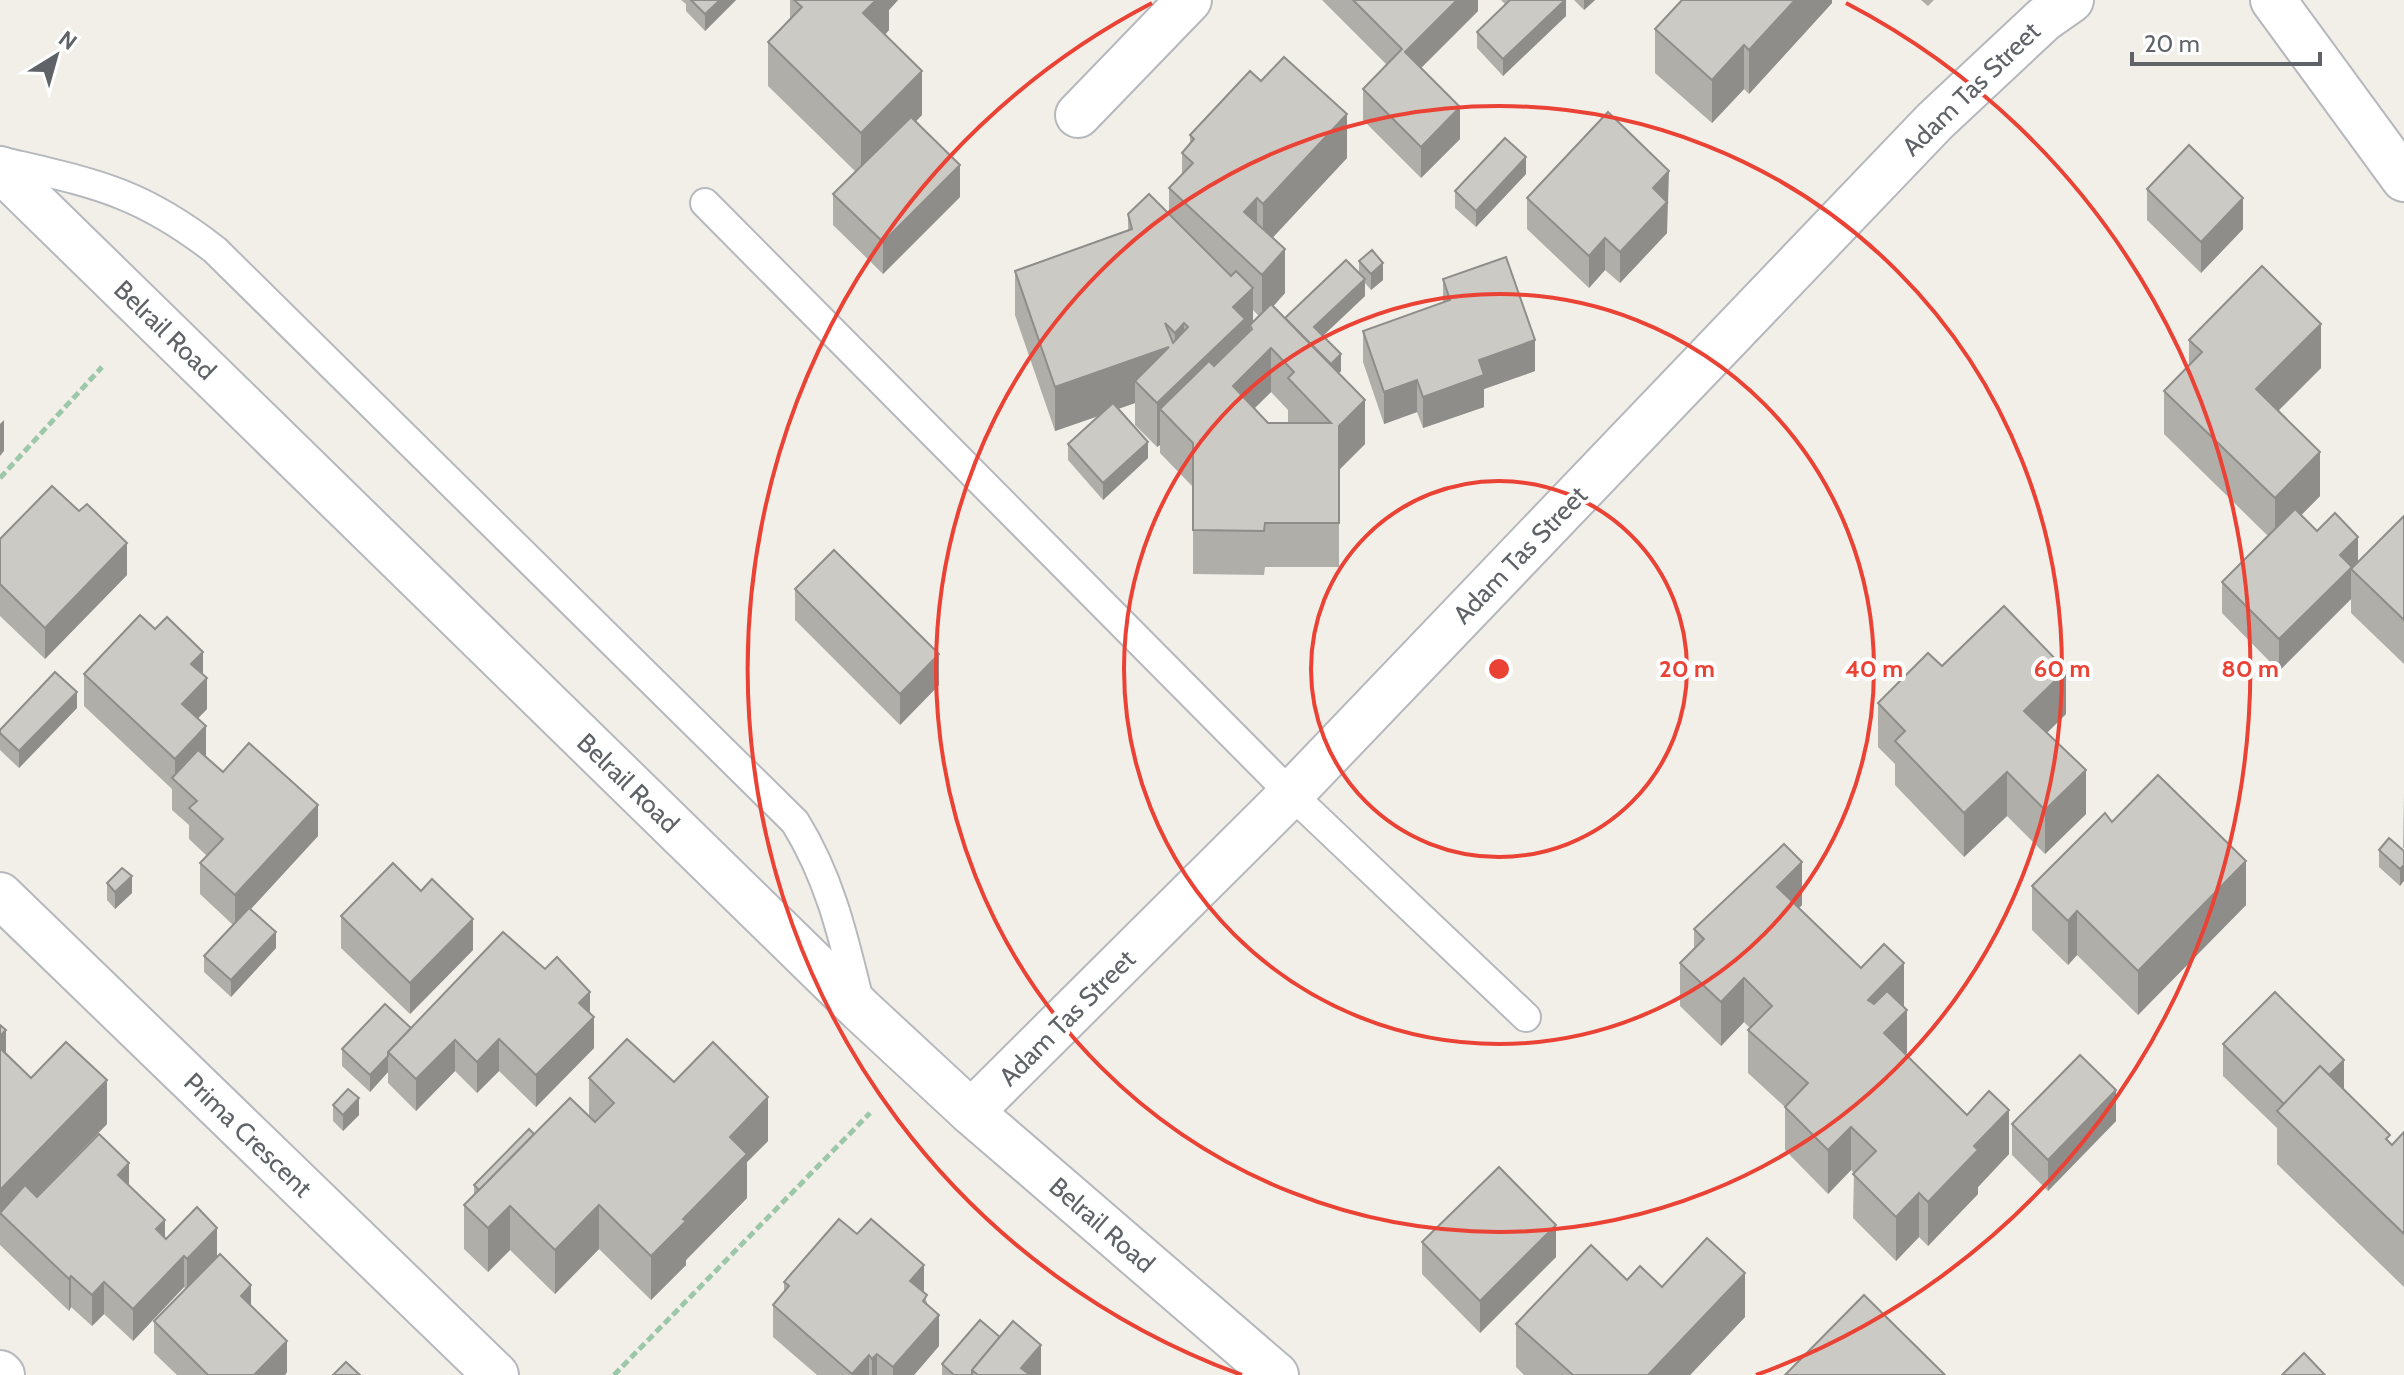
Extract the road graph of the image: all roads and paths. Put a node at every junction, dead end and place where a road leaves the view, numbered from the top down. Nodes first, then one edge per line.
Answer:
1 (1189, 0) edge
2 (2071, 0) edge
3 (2273, 0) edge
4 (1078, 115) dead end
5 (0, 161) edge
6 (0, 169) edge
7 (2404, 179) edge
8 (705, 203) dead end
9 (102, 367) dead end
10 (0, 478) edge
11 (1291, 794) junction
12 (0, 895) edge
13 (861, 1010) junction
14 (1526, 1017) dead end
15 (971, 1112) junction
16 (870, 1113) dead end
17 (496, 1375) edge
18 (614, 1375) edge
19 (1276, 1375) edge

1 - 4 street
2 - 11 street, Adam Tas Street
3 - 7 street
5 - 13 lane
6 - 13 street, Belrail Road
8 - 11 lane
9 - 10 path
11 - 14 lane
11 - 15 street, Adam Tas Street
12 - 17 street, Prima Crescent
13 - 15 street, Belrail Road
15 - 19 street, Belrail Road
16 - 18 path

